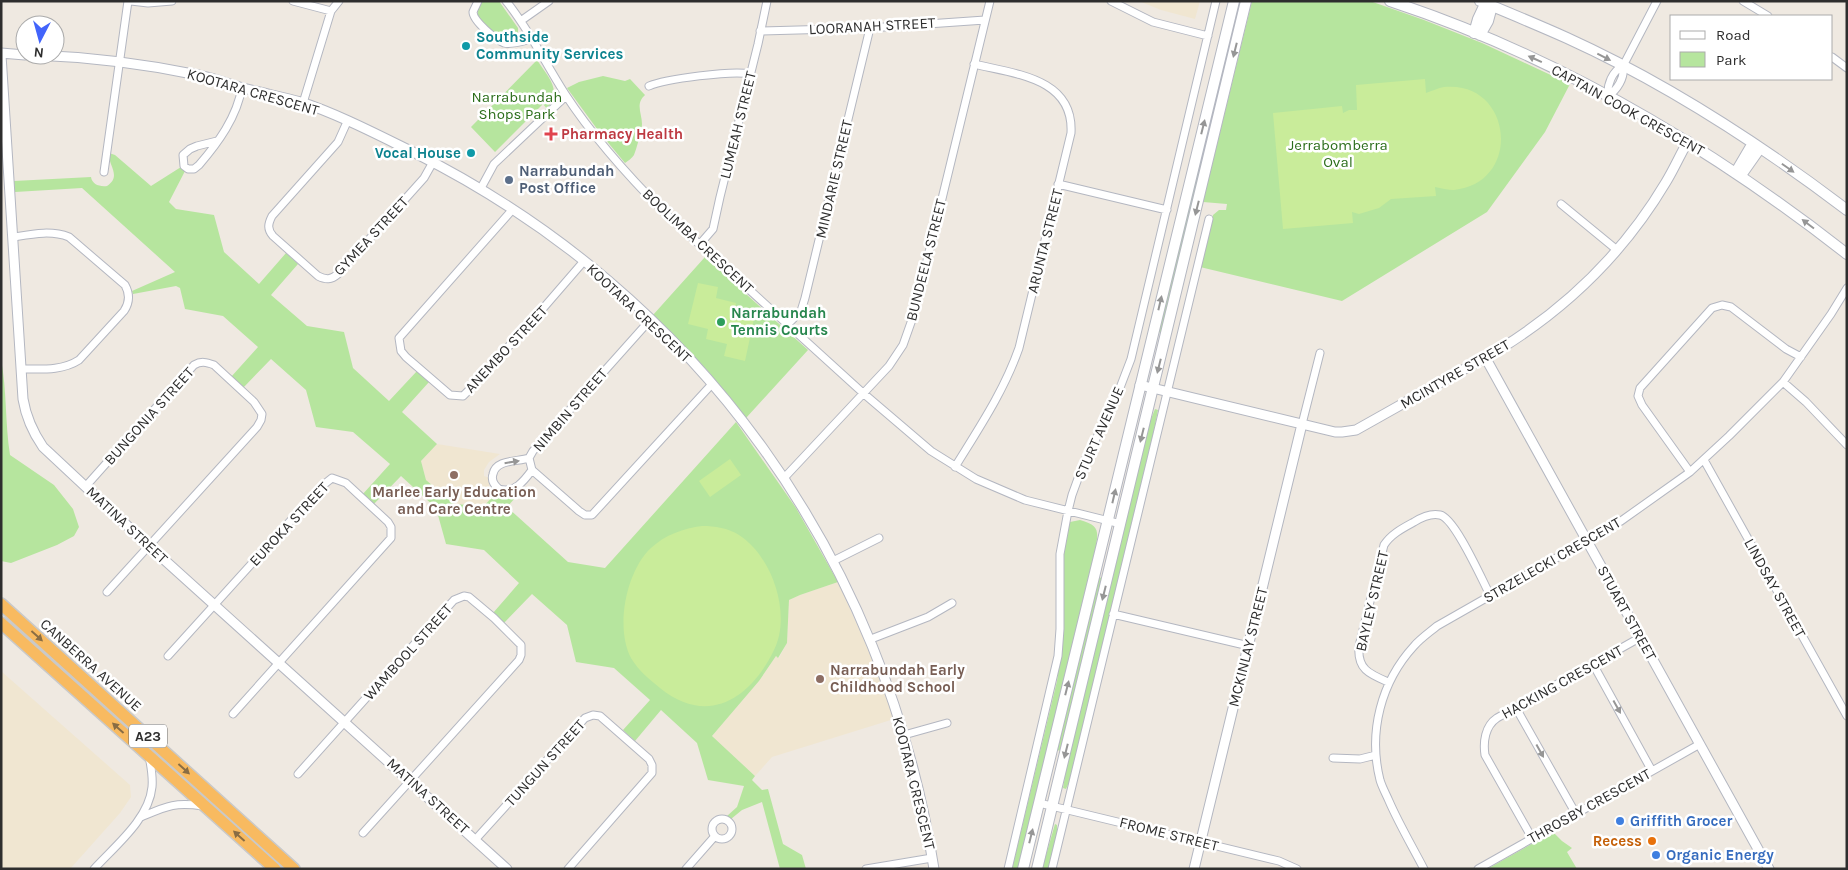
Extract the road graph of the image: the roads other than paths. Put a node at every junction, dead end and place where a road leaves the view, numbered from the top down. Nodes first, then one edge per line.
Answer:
1 (129, 1) edge
2 (172, 1) edge
3 (293, 1) edge
4 (339, 1) edge
5 (478, 1) edge
6 (506, 1) edge
7 (549, 1) edge
8 (767, 1) edge
9 (990, 1) edge
10 (1111, 1) edge
11 (1216, 1) edge
12 (1390, 1) edge
13 (1657, 1) edge
14 (1743, 1) edge
15 (1242, 2) edge
16 (1485, 4) edge
17 (332, 11) junction
18 (1766, 15) edge
19 (522, 20) junction
20 (985, 20) junction
21 (870, 28) junction
22 (760, 31) junction
23 (1477, 34) junction
24 (1208, 36) junction
25 (531, 39) junction
26 (1, 54) edge
27 (15, 55) edge
28 (65, 58) edge
29 (1833, 59) edge
30 (119, 62) junction
31 (974, 64) junction
32 (1623, 66) junction
33 (1847, 68) edge
34 (750, 74) junction
35 (649, 86) dead end
36 (242, 88) junction
37 (566, 96) junction
38 (1608, 96) junction
39 (302, 103) junction
40 (347, 122) junction
41 (1688, 141) junction
42 (216, 142) junction
43 (1756, 145) junction
44 (433, 162) junction
45 (104, 172) dead end
46 (1738, 174) junction
47 (1058, 184) junction
48 (481, 188) junction
49 (1561, 204) dead end
50 (513, 209) junction
51 (1167, 210) junction
52 (1847, 210) edge
53 (1209, 218) dead end
54 (14, 237) junction
55 (700, 244) junction
56 (1617, 250) junction
57 (1847, 254) edge
58 (584, 261) junction
59 (1847, 288) edge
60 (650, 320) junction
61 (788, 324) junction
62 (1320, 353) dead end
63 (1485, 357) junction
64 (1801, 358) junction
65 (22, 369) junction
66 (1783, 382) junction
67 (712, 384) junction
68 (1140, 385) junction
69 (1153, 388) junction
70 (1167, 391) junction
71 (863, 393) junction
72 (1302, 424) junction
73 (1847, 445) edge
74 (529, 458) junction
75 (1704, 460) junction
76 (955, 466) junction
77 (532, 470) junction
78 (1690, 472) junction
79 (784, 478) junction
80 (86, 486) junction
81 (1068, 511) junction
82 (1108, 521) junction
83 (1121, 524) junction
84 (879, 538) dead end
85 (1587, 541) junction
86 (149, 546) junction
87 (834, 561) junction
88 (107, 592) dead end
89 (1490, 595) junction
90 (952, 603) dead end
91 (1, 604) edge
92 (214, 605) junction
93 (1114, 614) junction
94 (1, 623) edge
95 (1641, 637) junction
96 (870, 639) junction
97 (1249, 646) junction
98 (168, 656) dead end
99 (279, 664) junction
100 (1593, 664) junction
101 (1388, 682) junction
102 (1516, 708) junction
103 (233, 714) dead end
104 (1847, 716) edge
105 (345, 722) junction
106 (947, 723) dead end
107 (904, 735) junction
108 (1700, 744) junction
109 (1376, 754) junction
110 (149, 756) junction
111 (1333, 758) dead end
112 (1652, 771) junction
113 (298, 774) dead end
114 (410, 781) junction
115 (1039, 803) junction
116 (1052, 806) junction
117 (206, 807) junction
118 (1066, 810) junction
119 (1576, 814) junction
120 (141, 817) junction
121 (362, 833) dead end
122 (715, 836) dead end
123 (1532, 838) junction
124 (475, 840) junction
125 (1201, 842) junction
126 (932, 858) junction
127 (502, 867) edge
128 (94, 869) edge
129 (275, 869) edge
130 (294, 869) edge
131 (568, 869) edge
132 (686, 869) edge
133 (866, 869) edge
134 (934, 869) edge
135 (1008, 869) edge
136 (1023, 869) edge
137 (1037, 869) edge
138 (1052, 869) edge
139 (1194, 869) edge
140 (1297, 869) edge
141 (1424, 869) edge
142 (1478, 869) edge
143 (1769, 869) edge

1 - 2 street
1 - 30 street
3 - 17 street
4 - 17 street
5 - 25 street
6 - 19 street, BOOLIMBA CRESCENT
7 - 19 street
8 - 22 street, LUMEAH STREET
9 - 20 street, BUNDEELA STREET
10 - 24 street
11 - 24 street, STURT AVENUE
12 - 23 main road, CAPTAIN COOK CRESCENT
13 - 32 street
14 - 18 street
68 -> 15 main road, STURT AVENUE
15 -> 69 main road
16 - 23 main road
16 -> 32 main road
17 - 39 street
19 - 25 street, BOOLIMBA CRESCENT
20 - 21 street, LOORANAH STREET
20 - 31 street, BUNDEELA STREET
21 - 22 street, LOORANAH STREET
21 - 61 street, MINDARIE STREET
22 - 34 street, LUMEAH STREET
38 -> 23 main road, CAPTAIN COOK CRESCENT
24 - 51 street, STURT AVENUE
25 - 37 street, BOOLIMBA CRESCENT
26 - 27 street
26 - 54 street, MATINA STREET
28 - 30 street, KOOTARA CRESCENT
29 - 33 street
30 - 36 street, KOOTARA CRESCENT
30 - 45 street
31 - 47 street, ARUNTA STREET
31 - 71 street, BUNDEELA STREET
32 - 38 street
32 - 43 main road
34 - 35 street
34 - 55 street, LUMEAH STREET
36 - 39 street, KOOTARA CRESCENT
36 - 42 street
37 - 48 street
37 - 55 street, BOOLIMBA CRESCENT
38 - 41 main road, CAPTAIN COOK CRESCENT
39 - 40 street, KOOTARA CRESCENT
40 - 44 street, KOOTARA CRESCENT
40 - 44 street, GYMEA STREET
41 - 46 main road, CAPTAIN COOK CRESCENT
41 - 56 street, MCINTYRE STREET
42 - 42 street
43 - 46 main road
43 -> 52 main road
44 - 48 street, KOOTARA CRESCENT
57 -> 46 main road, CAPTAIN COOK CRESCENT
47 - 51 street
47 - 76 street, ARUNTA STREET
48 - 50 street, KOOTARA CRESCENT
49 - 56 street
50 - 58 street, KOOTARA CRESCENT
50 - 58 street, ANEMBO STREET
51 - 81 street, STURT AVENUE
53 - 70 street
54 - 65 street, MATINA STREET
54 - 65 street
55 - 61 street, BOOLIMBA CRESCENT
56 - 63 street, MCINTYRE STREET
58 - 60 street, KOOTARA CRESCENT
59 - 64 street, STRZELECKI CRESCENT
60 - 67 street, KOOTARA CRESCENT
60 - 74 street, NIMBIN STREET
61 - 71 street, BOOLIMBA CRESCENT
62 - 72 street
63 - 72 street, MCINTYRE STREET
63 - 85 street, STUART STREET
64 - 66 street, STRZELECKI CRESCENT
64 - 78 street
65 - 80 street, MATINA STREET
66 - 73 street
66 - 75 street, STRZELECKI CRESCENT
67 - 77 street, NIMBIN STREET
67 - 79 street, KOOTARA CRESCENT
68 - 69 street, MCINTYRE STREET
82 -> 68 main road, STURT AVENUE
69 - 70 street, MCINTYRE STREET
69 -> 83 main road
70 - 72 street, MCINTYRE STREET
70 - 93 street
71 - 76 street, BOOLIMBA CRESCENT
71 - 79 street, BUNDEELA STREET
72 - 97 street, MCKINLAY STREET
74 - 77 street, NIMBIN STREET
77 -> 74 street
75 - 78 street, STRZELECKI CRESCENT
75 - 104 street, LINDSAY STREET
76 - 81 street, BOOLIMBA CRESCENT
78 - 85 street, STRZELECKI CRESCENT
79 - 87 street, KOOTARA CRESCENT
80 - 86 street, MATINA STREET
80 - 86 street, BUNGONIA STREET
81 - 82 street, BOOLIMBA CRESCENT
81 - 135 street, STURT AVENUE
82 - 83 street, BOOLIMBA CRESCENT
115 -> 82 main road, STURT AVENUE
83 -> 116 main road
84 - 87 street
85 - 89 street, STRZELECKI CRESCENT
85 - 95 street, STUART STREET
86 - 88 street
86 - 92 street, MATINA STREET
87 - 96 street, KOOTARA CRESCENT
89 - 101 street, STRZELECKI CRESCENT
89 - 101 street, BAYLEY STREET
90 - 96 street
91 -> 130 highway, CANBERRA AVENUE / A23
92 - 98 street
92 - 99 street, MATINA STREET
92 - 99 street, EUROKA STREET
93 - 97 street
93 - 118 street
110 -> 94 highway, CANBERRA AVENUE / A23
95 - 100 street, HACKING CRESCENT
95 - 108 street, STUART STREET
96 - 107 street, KOOTARA CRESCENT
97 - 125 street, MCKINLAY STREET
99 - 103 street
99 - 105 street, MATINA STREET
100 - 102 street, HACKING CRESCENT
100 -> 112 street
101 - 109 street, STRZELECKI CRESCENT
102 -> 119 street
102 - 123 street, HACKING CRESCENT
105 - 113 street
105 - 114 street, MATINA STREET
105 - 114 street, WAMBOOL STREET
106 - 107 street
107 - 126 street, KOOTARA CRESCENT
108 - 112 street, THROSBY CRESCENT
108 - 143 street, STUART STREET
109 - 111 street
109 - 141 street, STRZELECKI CRESCENT
110 - 117 highway, CANBERRA AVENUE / A23
110 - 120 street
112 - 119 street, THROSBY CRESCENT
114 - 121 street
114 - 124 street, MATINA STREET
115 - 116 street, FROME STREET
136 -> 115 main road, STURT AVENUE
116 - 118 street, FROME STREET
116 - 137 main road
117 - 120 street
129 -> 117 highway, CANBERRA AVENUE / A23
118 - 125 street, FROME STREET
118 - 138 street
119 - 123 street, THROSBY CRESCENT
120 - 128 street
122 - 132 street
123 - 142 street, THROSBY CRESCENT
124 - 127 street, MATINA STREET
124 - 131 street, TUNGUN STREET
125 - 139 street, MCKINLAY STREET
125 - 140 street, FROME STREET
126 - 133 street
126 - 134 street, KOOTARA CRESCENT

